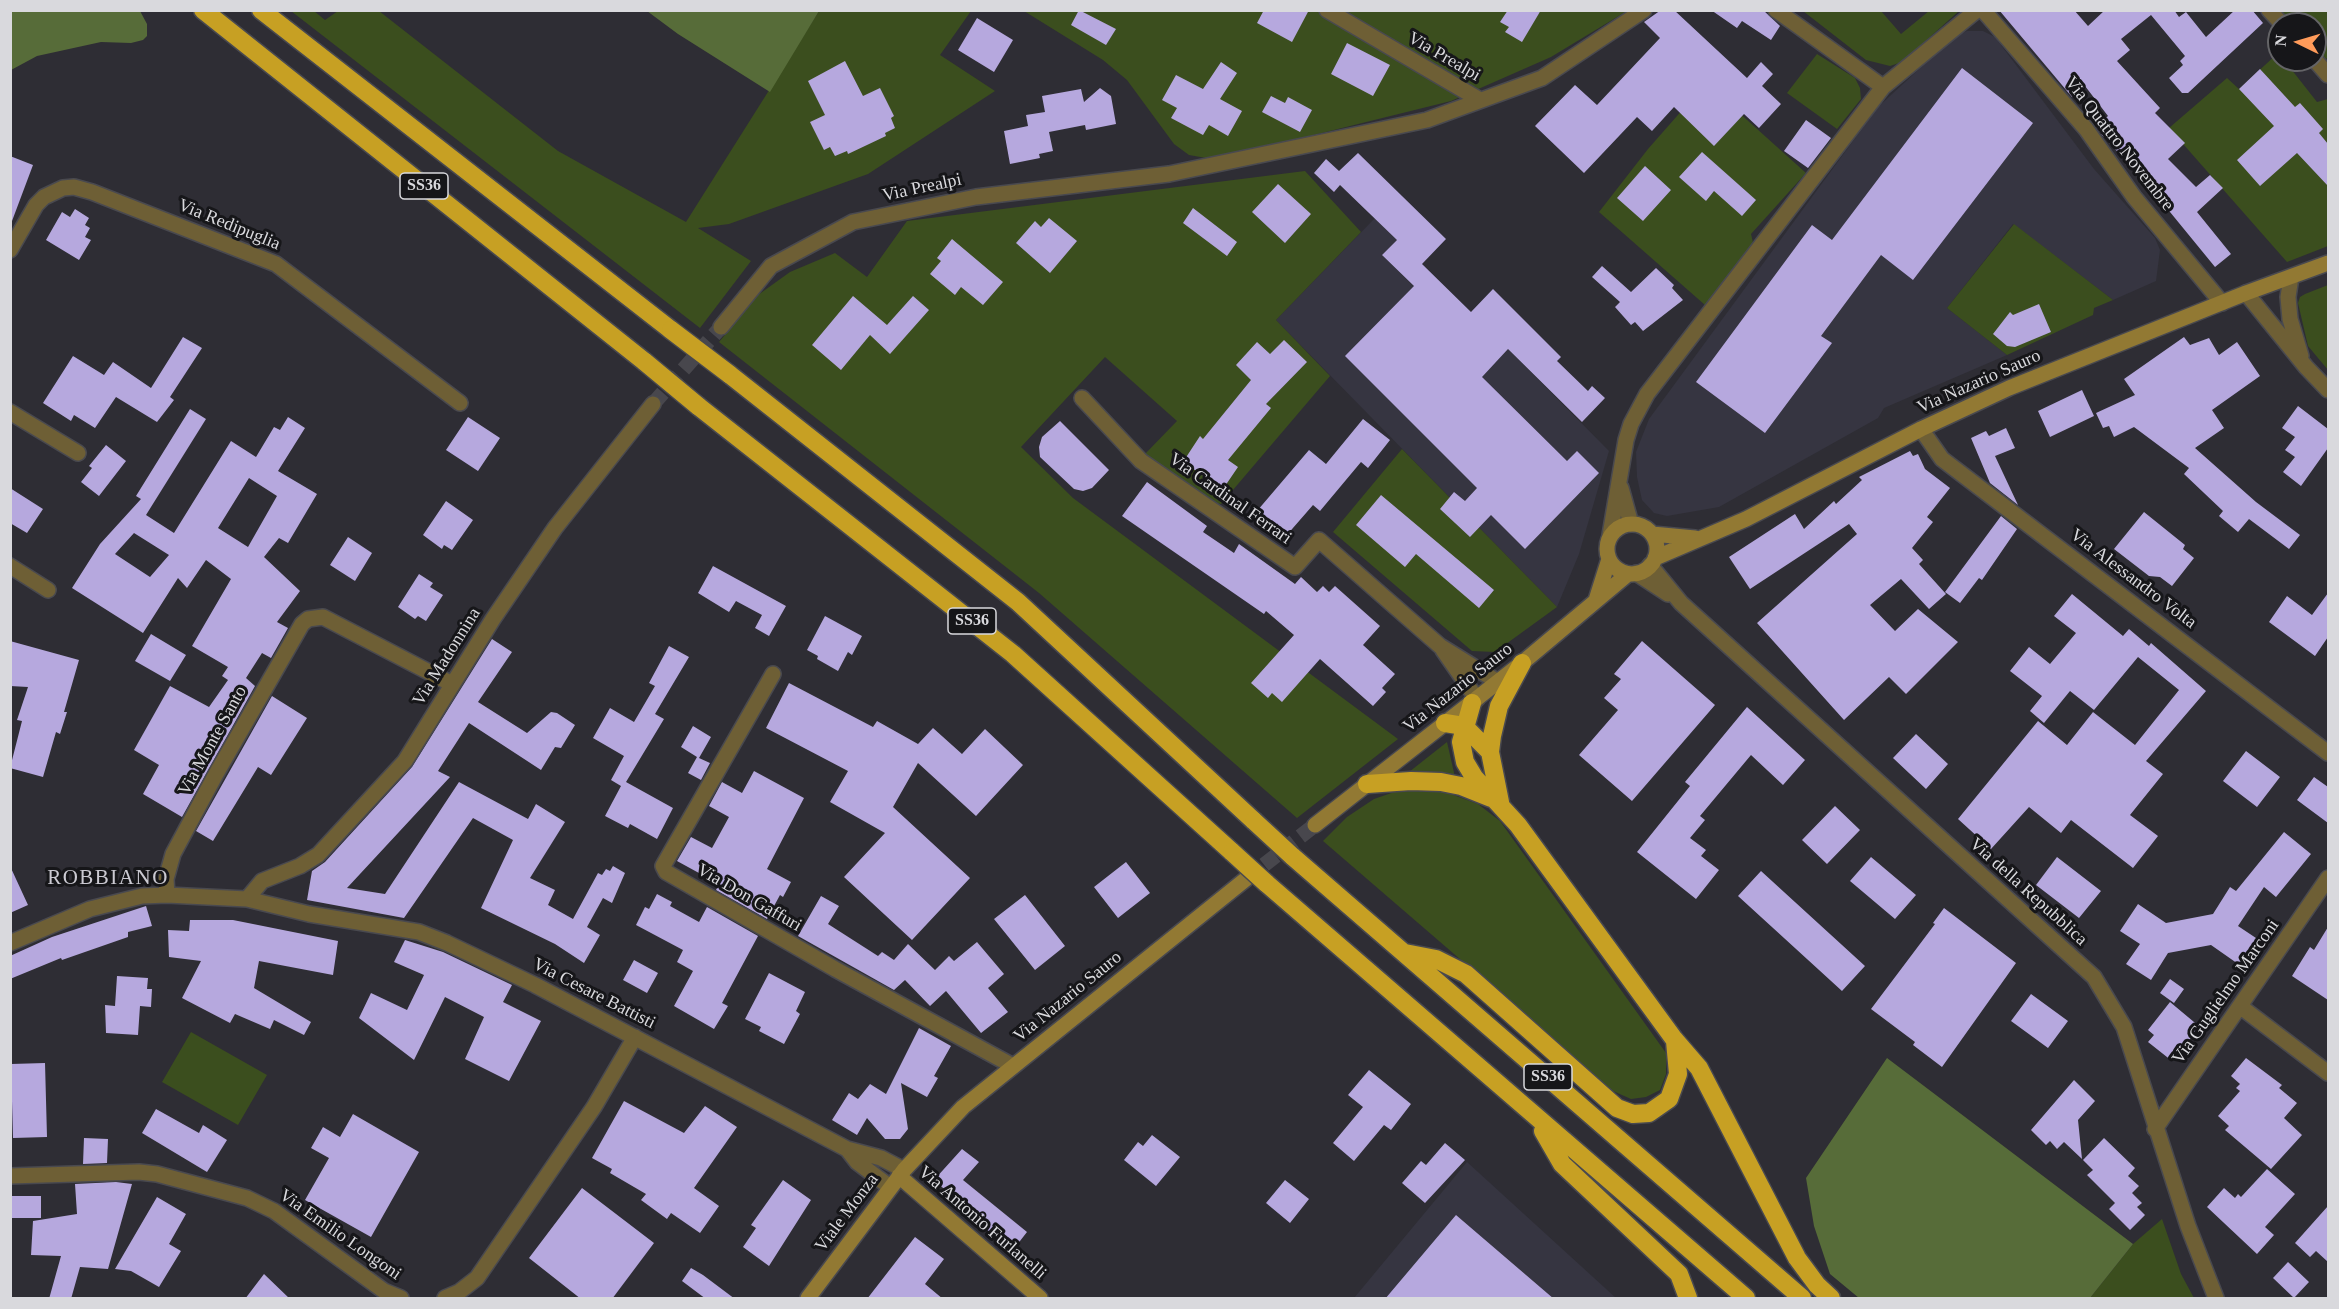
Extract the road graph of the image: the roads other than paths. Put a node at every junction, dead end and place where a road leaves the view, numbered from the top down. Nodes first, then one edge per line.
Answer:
1 (203, 10) edge
2 (261, 10) edge
3 (1327, 10) edge
4 (1644, 10) edge
5 (1776, 10) edge
6 (1977, 10) edge
7 (1983, 10) edge
8 (1883, 87) junction
9 (1480, 100) junction
10 (10, 250) edge
11 (2328, 263) edge
12 (2292, 277) junction
13 (2246, 293) junction
14 (2222, 303) junction
15 (722, 327) tunnel mouth
16 (2306, 367) junction
17 (2328, 390) edge
18 (1082, 398) dead end
19 (460, 403) dead end
20 (653, 404) tunnel mouth
21 (10, 412) edge
22 (1921, 429) junction
23 (78, 453) dead end
24 (1620, 485) junction
25 (1631, 524) junction
26 (1652, 534) junction
27 (1610, 535) junction
28 (1698, 538) junction
29 (1609, 559) junction
30 (1652, 562) junction
31 (10, 566) edge
32 (1632, 574) junction
33 (48, 590) dead end
34 (1596, 600) junction
35 (1681, 603) junction
36 (1440, 645) junction
37 (1522, 663) junction
38 (773, 674) dead end
39 (1498, 682) junction
40 (452, 684) junction
41 (1474, 701) junction
42 (1445, 723) junction
43 (1464, 726) junction
44 (1490, 752) junction
45 (2328, 753) edge
46 (1367, 784) junction
47 (1500, 802) junction
48 (1315, 825) tunnel mouth
49 (2328, 878) edge
50 (1246, 879) tunnel mouth
51 (167, 895) junction
52 (247, 899) junction
53 (10, 943) edge
54 (1404, 952) junction
55 (2241, 1007) junction
56 (635, 1037) junction
57 (1674, 1039) junction
58 (1013, 1066) junction
59 (2328, 1073) edge
60 (1537, 1119) junction
61 (2155, 1129) junction
62 (847, 1149) junction
63 (920, 1151) joint
64 (10, 1176) edge
65 (898, 1178) junction
66 (401, 1299) edge
67 (445, 1299) edge
68 (808, 1299) edge
69 (1040, 1299) edge
70 (1688, 1299) edge
71 (1746, 1299) edge
72 (1802, 1299) edge
73 (1831, 1299) edge
74 (2216, 1299) edge

1 - 60 highway, SS36, bridge
2 - 54 highway, SS36, bridge
3 - 9 street, Via Prealpi
4 - 9 street, Via Prealpi
5 - 8 street
6 - 8 street
7 - 14 street, Via Quattro Novembre
8 - 24 street
9 - 15 street, Via Prealpi
10 - 19 street, Via Redipuglia
11 - 12 main road, Via Nazario Sauro
12 - 13 main road, Via Nazario Sauro
12 - 16 street
13 - 14 main road, Via Nazario Sauro
13 - 16 street
14 - 22 main road, Via Nazario Sauro
16 - 17 street
18 - 36 street, Via Cardinal Ferrari
20 - 40 street, Via Madonnina
21 - 23 street
22 - 28 main road, Via Nazario Sauro
22 - 45 street, Via Alessandro Volta
24 - 25 street
24 - 27 street
25 - 26 main road
25 - 27 main road
26 - 28 main road
26 - 30 main road
27 - 29 main road
28 - 30 main road, Via Nazario Sauro
29 - 32 main road
29 - 34 main road
30 - 32 main road
30 - 35 street
31 - 33 street
32 - 34 main road, Via Nazario Sauro
32 - 35 street
34 - 37 main road, Via Nazario Sauro
35 - 61 street, Via della Repubblica
36 - 39 street, Via Cardinal Ferrari
36 - 41 street, Via Cardinal Ferrari
37 - 39 main road, Via Nazario Sauro
37 - 44 highway
38 - 58 street, Via Don Gaffuri
39 - 41 main road, Via Nazario Sauro
40 - 51 street, Via Monte Santo
40 - 52 street, Via Madonnina
41 - 42 main road, Via Nazario Sauro
41 - 43 highway
42 - 43 highway
42 - 46 main road, Via Nazario Sauro
43 - 44 highway
43 - 47 highway
44 - 47 highway
46 - 47 highway
46 - 48 main road, Via Nazario Sauro
47 - 57 highway
49 - 55 street, Via Guglielmo Marconi
50 - 58 main road, Via Nazario Sauro
51 - 52 street, Via Cesare Battisti
51 - 53 street, Via Cesare Battisti
52 - 56 street, Via Cesare Battisti
54 - 57 highway
54 - 72 highway, SS36
55 - 59 street
55 - 61 street, Via Guglielmo Marconi
56 - 62 street, Via Cesare Battisti
56 - 67 street
57 - 73 highway
58 - 63 main road, Via Nazario Sauro
60 - 70 highway
60 - 71 highway, SS36
61 - 74 street, Via della Repubblica
62 - 65 street, Via Cesare Battisti
62 - 65 street, Via Cesare Battisti
63 - 65 main road, Viale Monza
64 - 66 street, Via Emilio Longoni
65 - 68 main road, Viale Monza
65 - 69 main road, Via Antonio Furlanelli

